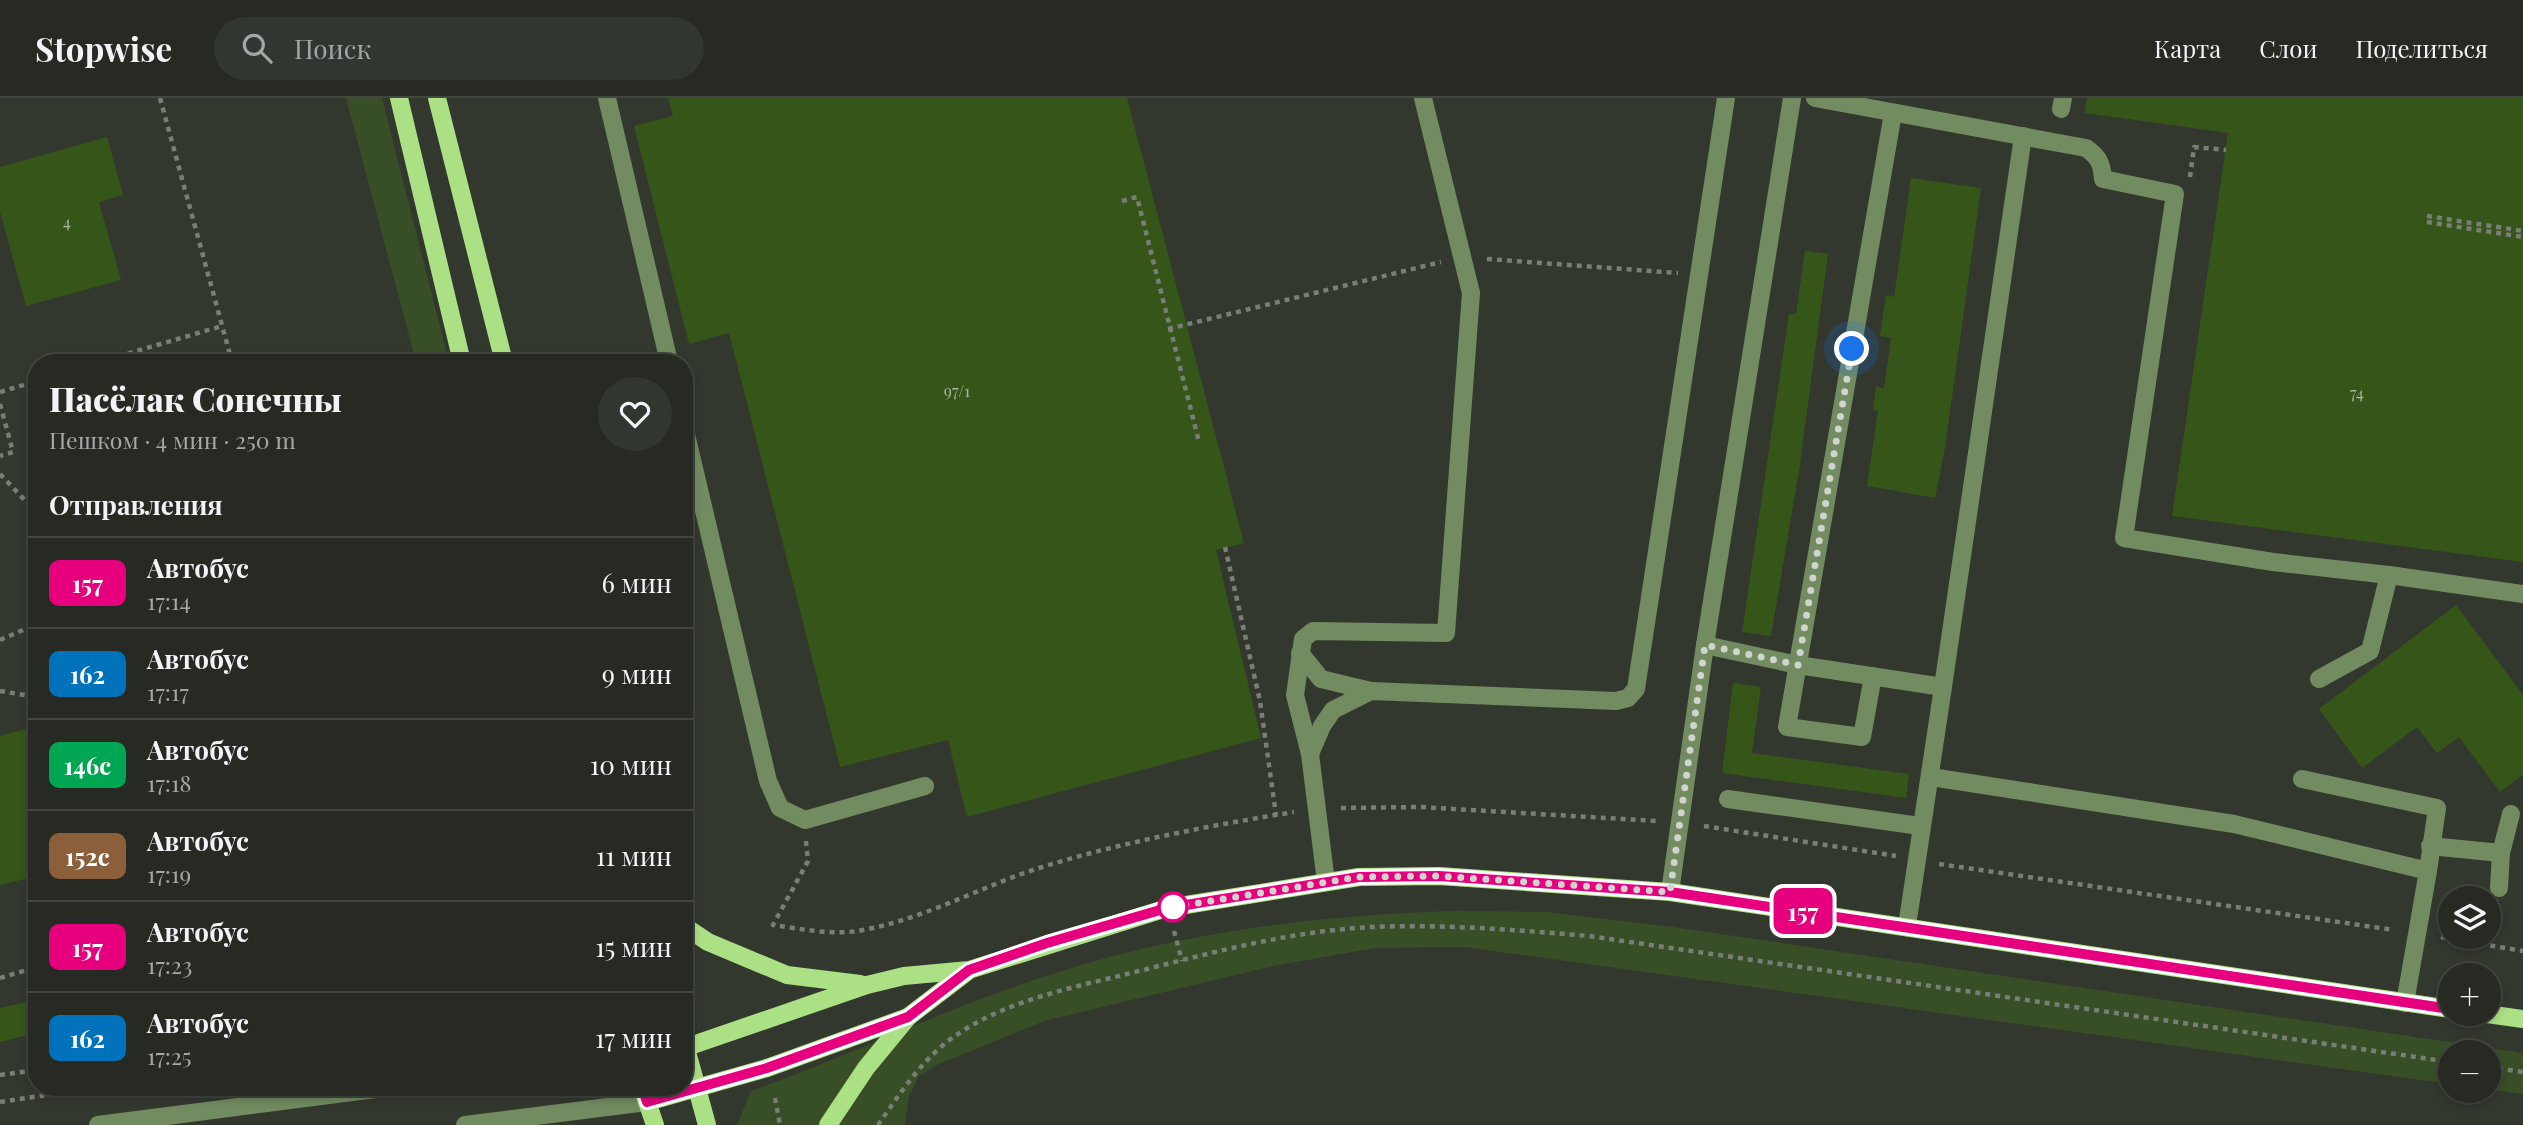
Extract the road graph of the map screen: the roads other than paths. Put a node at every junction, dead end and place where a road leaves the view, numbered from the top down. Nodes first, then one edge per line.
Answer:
1 (400, 98) edge
2 (437, 98) edge
3 (607, 98) edge
4 (1423, 98) edge
5 (1727, 98) edge
6 (1792, 98) edge
7 (1815, 98) edge
8 (1893, 113) junction
9 (2023, 136) junction
10 (460, 354) edge
11 (502, 354) edge
12 (667, 354) edge
13 (693, 464) edge
14 (2389, 575) junction
15 (2523, 594) edge
16 (1705, 645) junction
17 (1300, 653) junction
18 (1798, 665) junction
19 (1873, 676) junction
20 (2319, 679) dead end
21 (1943, 687) junction
22 (1371, 691) junction
23 (1310, 754) junction
24 (1931, 777) junction
25 (2302, 779) dead end
26 (925, 786) dead end
27 (1728, 799) dead end
28 (2511, 814) dead end
29 (1920, 826) junction
30 (2430, 846) junction
31 (2501, 853) junction
32 (2428, 871) junction
33 (1326, 882) junction
34 (2499, 886) edge
35 (1670, 892) junction
36 (1907, 926) junction
37 (693, 932) edge
38 (969, 970) junction
39 (867, 985) junction
40 (2405, 1003) junction
41 (2438, 1007) edge
42 (2501, 1016) edge
43 (908, 1017) junction
44 (2523, 1019) edge
45 (693, 1043) edge
46 (693, 1074) edge
47 (693, 1088) edge
48 (697, 1088) junction
49 (322, 1096) edge
50 (633, 1096) edge
51 (646, 1096) edge
52 (98, 1125) edge
53 (465, 1125) edge
54 (654, 1125) edge
55 (707, 1125) edge
56 (828, 1125) edge

1 - 10 main road
2 - 11 main road
3 - 12 street
4 - 17 street
5 - 22 street
6 - 16 street
7 - 8 street
8 - 9 street
8 - 18 street
9 - 14 street
9 - 21 street
13 - 26 street
14 - 15 street
14 - 20 street
16 - 18 street
16 - 35 street
17 - 22 street
17 - 23 street
18 - 19 street
18 - 19 street
19 - 21 street
21 - 24 street
22 - 23 street
23 - 33 street
24 - 29 street
24 - 32 street
25 - 30 street
27 - 29 street
28 - 31 street
29 - 36 street
30 - 31 street
30 - 32 street
31 - 34 street
32 - 40 street
33 - 35 main road
33 - 38 main road
35 - 36 main road
36 - 40 main road
37 - 39 main road
38 - 39 main road
38 - 43 main road
39 - 45 main road
40 - 41 main road
42 - 44 main road
43 - 48 main road
43 - 56 main road
46 - 48 main road
47 - 48 main road
48 - 55 main road
49 - 52 street
50 - 53 street
51 - 54 main road

